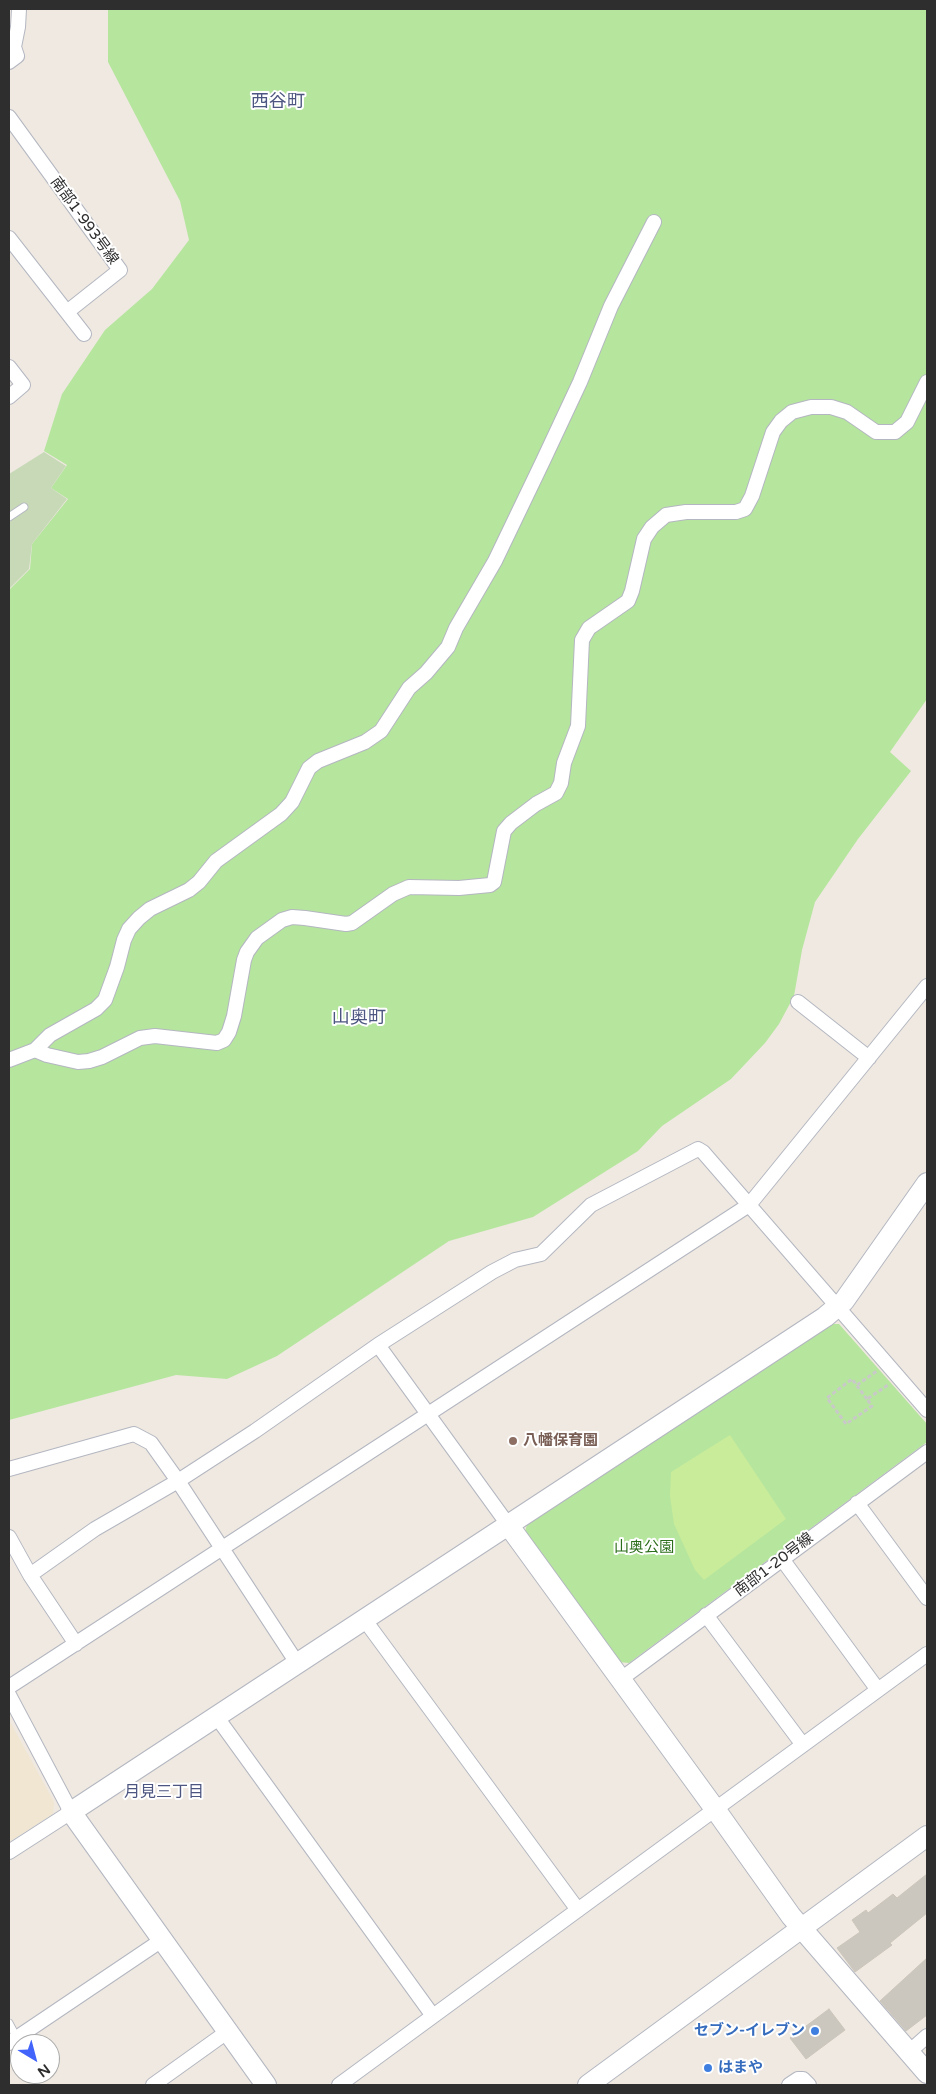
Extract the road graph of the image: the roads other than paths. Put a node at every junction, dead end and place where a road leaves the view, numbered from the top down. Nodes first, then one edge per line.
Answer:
1 (19, 9) edge
2 (11, 44) edge
3 (9, 62) edge
4 (9, 117) edge
5 (654, 222) dead end
6 (9, 238) edge
7 (67, 312) junction
8 (84, 334) dead end
9 (9, 368) edge
10 (927, 382) edge
11 (9, 397) edge
12 (24, 507) dead end
13 (9, 517) edge
14 (927, 986) edge
15 (798, 1002) dead end
16 (35, 1050) junction
17 (869, 1058) junction
18 (9, 1060) edge
19 (927, 1185) edge
20 (749, 1205) junction
21 (838, 1307) junction
22 (378, 1345) junction
23 (927, 1410) edge
24 (429, 1415) junction
25 (927, 1452) edge
26 (9, 1469) edge
27 (178, 1481) junction
28 (857, 1504) junction
29 (509, 1526) junction
30 (9, 1537) edge
31 (221, 1549) junction
32 (782, 1559) junction
33 (30, 1575) junction
34 (927, 1598) edge
35 (706, 1615) junction
36 (364, 1619) junction
37 (76, 1644) junction
38 (927, 1654) edge
39 (297, 1663) junction
40 (621, 1679) junction
41 (9, 1687) edge
42 (878, 1690) junction
43 (9, 1695) edge
44 (216, 1716) junction
45 (803, 1745) junction
46 (715, 1809) junction
47 (71, 1812) junction
48 (927, 1836) edge
49 (9, 1852) edge
50 (578, 1910) junction
51 (801, 1928) junction
52 (162, 1940) junction
53 (433, 2016) junction
54 (227, 2032) junction
55 (22, 2034) edge
56 (927, 2036) edge
57 (909, 2052) junction
58 (927, 2073) edge
59 (153, 2085) edge
60 (266, 2085) edge
61 (339, 2085) edge
62 (588, 2085) edge
63 (789, 2085) edge
64 (809, 2085) edge

1 - 2 street
2 - 3 street
4 - 7 street, 南部1-993号線
5 - 16 street
6 - 7 street
7 - 8 street
9 - 11 street
10 - 16 street
12 - 13 lane
14 - 17 street
15 - 17 street
16 - 18 street
17 - 20 street
19 - 21 street
20 - 21 street
20 - 22 street
20 - 24 street
21 - 23 street
21 - 29 street
22 - 24 street
22 - 27 street
24 - 29 street
24 - 31 street
25 - 28 street, 南部1-20号線
26 - 27 street
27 - 31 street
27 - 33 street
28 - 32 street, 南部1-20号線
28 - 34 street
29 - 36 street
29 - 40 street
30 - 33 street
31 - 37 street
31 - 39 street
32 - 35 street, 南部1-20号線
32 - 42 street
33 - 37 street
35 - 40 street, 南部1-20号線
35 - 45 street
36 - 39 street
36 - 50 street
37 - 41 street
38 - 42 street
39 - 44 street
40 - 46 street
42 - 45 street
43 - 47 street
44 - 47 street
44 - 53 street
45 - 46 street
46 - 50 street
46 - 51 street
47 - 49 street
47 - 52 street
48 - 51 street
50 - 53 street
51 - 57 street
51 - 62 street
52 - 54 street
52 - 55 street
53 - 61 street
54 - 59 street
54 - 60 street
56 - 57 street
57 - 58 street
63 - 64 street

